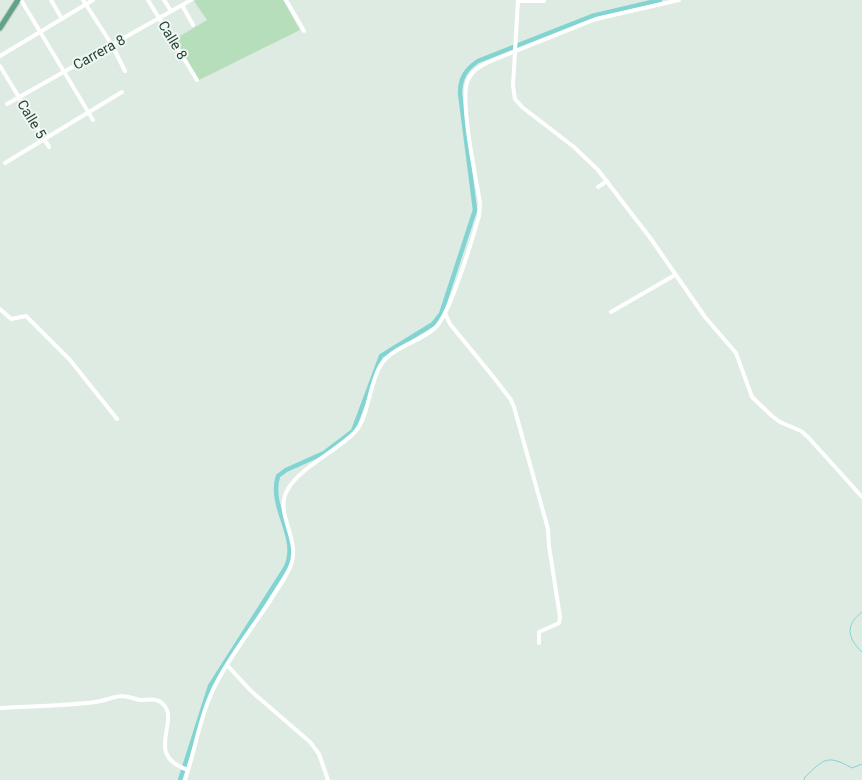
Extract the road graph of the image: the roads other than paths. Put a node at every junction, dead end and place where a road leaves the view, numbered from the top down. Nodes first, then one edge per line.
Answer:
1 (19, 0) edge
2 (51, 0) edge
3 (83, 0) edge
4 (93, 0) edge
5 (148, 0) edge
6 (164, 0) edge
7 (190, 0) edge
8 (293, 0) edge
9 (679, 0) edge
10 (287, 1) edge
11 (518, 1) edge
12 (544, 1) dead end
13 (86, 4) junction
14 (182, 5) junction
15 (171, 11) junction
16 (159, 18) junction
17 (62, 19) junction
18 (193, 25) dead end
19 (0, 28) edge
20 (304, 31) dead end
21 (40, 32) junction
22 (112, 45) junction
23 (515, 51) junction
24 (0, 56) edge
25 (0, 66) edge
26 (125, 71) dead end
27 (64, 72) junction
28 (197, 80) dead end
29 (122, 92) dead end
30 (19, 96) junction
31 (7, 104) dead end
32 (88, 112) junction
33 (93, 120) dead end
34 (44, 139) junction
35 (49, 147) dead end
36 (5, 163) dead end
37 (607, 181) junction
38 (598, 187) dead end
39 (675, 275) junction
40 (0, 309) edge
41 (611, 312) dead end
42 (445, 313) junction
43 (117, 420) dead end
44 (860, 490) edge
45 (862, 497) edge
46 (539, 643) dead end
47 (227, 665) junction
48 (0, 708) edge
49 (188, 770) junction
50 (185, 780) edge
51 (328, 780) edge

1 - 19 main road
1 - 21 street
2 - 17 street
3 - 13 street
4 - 13 street
5 - 16 street, Calle 8
6 - 15 street
7 - 14 street, Carrera 8
8 - 10 street
9 - 23 street
10 - 20 street
11 - 12 street
11 - 23 street
13 - 17 street
13 - 22 street
14 - 15 street, Carrera 8
14 - 18 street
15 - 16 street, Carrera 8
16 - 22 street, Carrera 8
16 - 28 street, Calle 8
17 - 21 street
21 - 24 street
21 - 27 street
22 - 26 street
22 - 27 street, Carrera 8
23 - 37 street
23 - 42 street
25 - 30 street, Calle 5
27 - 30 street, Carrera 8
27 - 32 street
29 - 32 street
30 - 31 street, Carrera 8
30 - 34 street, Calle 5
32 - 33 street
32 - 34 street
34 - 35 street, Calle 5
34 - 36 street
37 - 38 street
37 - 39 street
39 - 41 street
39 - 44 street
40 - 43 street
42 - 46 street
42 - 47 street
44 - 45 street
47 - 49 street
47 - 51 street
48 - 49 street
49 - 50 street

